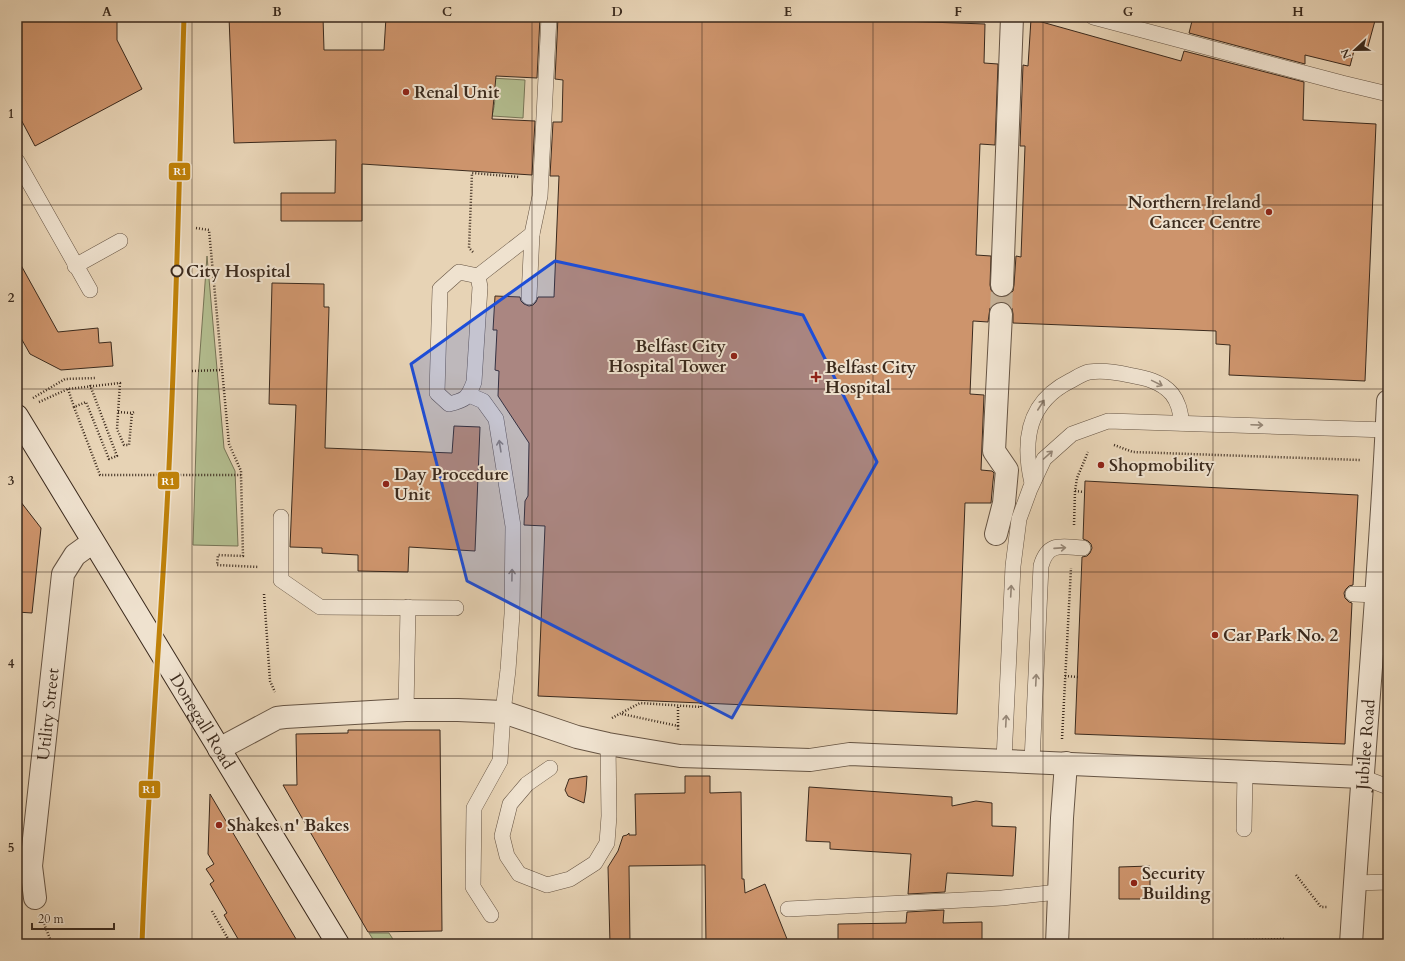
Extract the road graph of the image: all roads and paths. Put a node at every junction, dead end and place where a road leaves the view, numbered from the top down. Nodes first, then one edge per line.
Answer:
1 (549, 17) edge
2 (1012, 17) edge
3 (1093, 17) edge
4 (1388, 94) edge
5 (17, 161) edge
6 (196, 228) dead end
7 (532, 234) junction
8 (120, 241) dead end
9 (75, 266) junction
10 (478, 276) junction
11 (1002, 285) tunnel mouth
12 (90, 290) dead end
13 (529, 297) dead end
14 (1001, 314) tunnel mouth
15 (222, 370) junction
16 (192, 371) dead end
17 (96, 378) dead end
18 (90, 385) junction
19 (68, 389) junction
20 (469, 395) junction
21 (31, 399) dead end
22 (1388, 401) edge
23 (36, 404) dead end
24 (74, 407) junction
25 (118, 412) junction
26 (17, 416) edge
27 (1182, 423) junction
28 (1387, 430) junction
29 (1112, 444) dead end
30 (1090, 446) dead end
31 (1386, 461) edge
32 (241, 476) junction
33 (1032, 483) junction
34 (1075, 491) junction
35 (1084, 492) dead end
36 (281, 518) dead end
37 (996, 534) dead end
38 (96, 547) junction
39 (1078, 548) junction
40 (262, 567) dead end
41 (264, 590) dead end
42 (1353, 594) dead end
43 (1377, 595) junction
44 (408, 607) junction
45 (456, 608) dead end
46 (1065, 676) junction
47 (1078, 677) dead end
48 (702, 703) dead end
49 (678, 706) junction
50 (406, 710) junction
51 (503, 712) junction
52 (285, 716) junction
53 (678, 726) dead end
54 (576, 737) junction
55 (214, 741) junction
56 (608, 744) junction
57 (1004, 760) junction
58 (1032, 761) junction
59 (1063, 763) junction
60 (550, 768) dead end
61 (1245, 772) junction
62 (1362, 777) junction
63 (1388, 787) edge
64 (1244, 829) dead end
65 (1296, 875) dead end
66 (1388, 882) edge
67 (1355, 883) junction
68 (1058, 892) junction
69 (35, 898) dead end
70 (1353, 907) junction
71 (788, 909) dead end
72 (212, 911) dead end
73 (491, 915) dead end
74 (1285, 939) dead end
75 (231, 944) edge
76 (338, 944) edge
77 (1057, 944) edge
78 (1094, 944) edge
79 (1128, 944) edge
80 (1351, 944) edge

1 - 7 lane
2 - 11 street
3 - 4 lane
5 - 9 lane
6 - 15 path
7 - 10 lane
7 - 13 lane
8 - 9 lane
9 - 12 lane
10 - 20 lane
10 - 20 lane
14 - 37 street
15 - 16 path
15 - 32 path
17 - 21 path
18 - 19 path
18 - 24 path
18 - 25 path
19 - 23 path
19 - 24 path
51 -> 20 lane
22 - 28 street, Jubilee Road
24 - 32 path
25 - 25 path
26 - 38 street, Donegall Road
27 -> 28 lane
33 -> 27 lane
33 -> 27 lane
28 - 31 street, Jubilee Road
29 - 31 path
30 - 34 path
31 - 43 street, Jubilee Road
32 - 40 path
57 -> 33 lane
34 - 35 path
34 - 39 path
36 - 44 lane
38 - 55 street, Donegall Road
38 - 69 street, Utility Street
39 - 46 path
58 -> 39 lane
41 - 52 path
42 - 43 lane
43 - 62 street, Jubilee Road
44 - 45 lane
44 - 50 lane
46 - 47 path
46 - 59 path
48 - 49 path
49 - 53 path
49 - 54 path
50 - 51 street
50 - 52 street
51 - 54 street
51 - 73 lane
52 - 55 street
54 - 56 street
55 - 76 street, Donegall Road
56 - 57 street
56 - 60 lane
57 - 58 street
58 - 59 street
59 - 61 street
59 - 68 street
61 - 62 street
61 - 64 lane
62 - 63 lane
62 - 67 street, Jubilee Road
65 - 70 path
66 - 67 lane
67 - 70 street, Jubilee Road
68 - 71 lane
68 - 77 street
70 - 80 street, Jubilee Road
72 - 75 path
74 - 79 path
78 - 79 path

